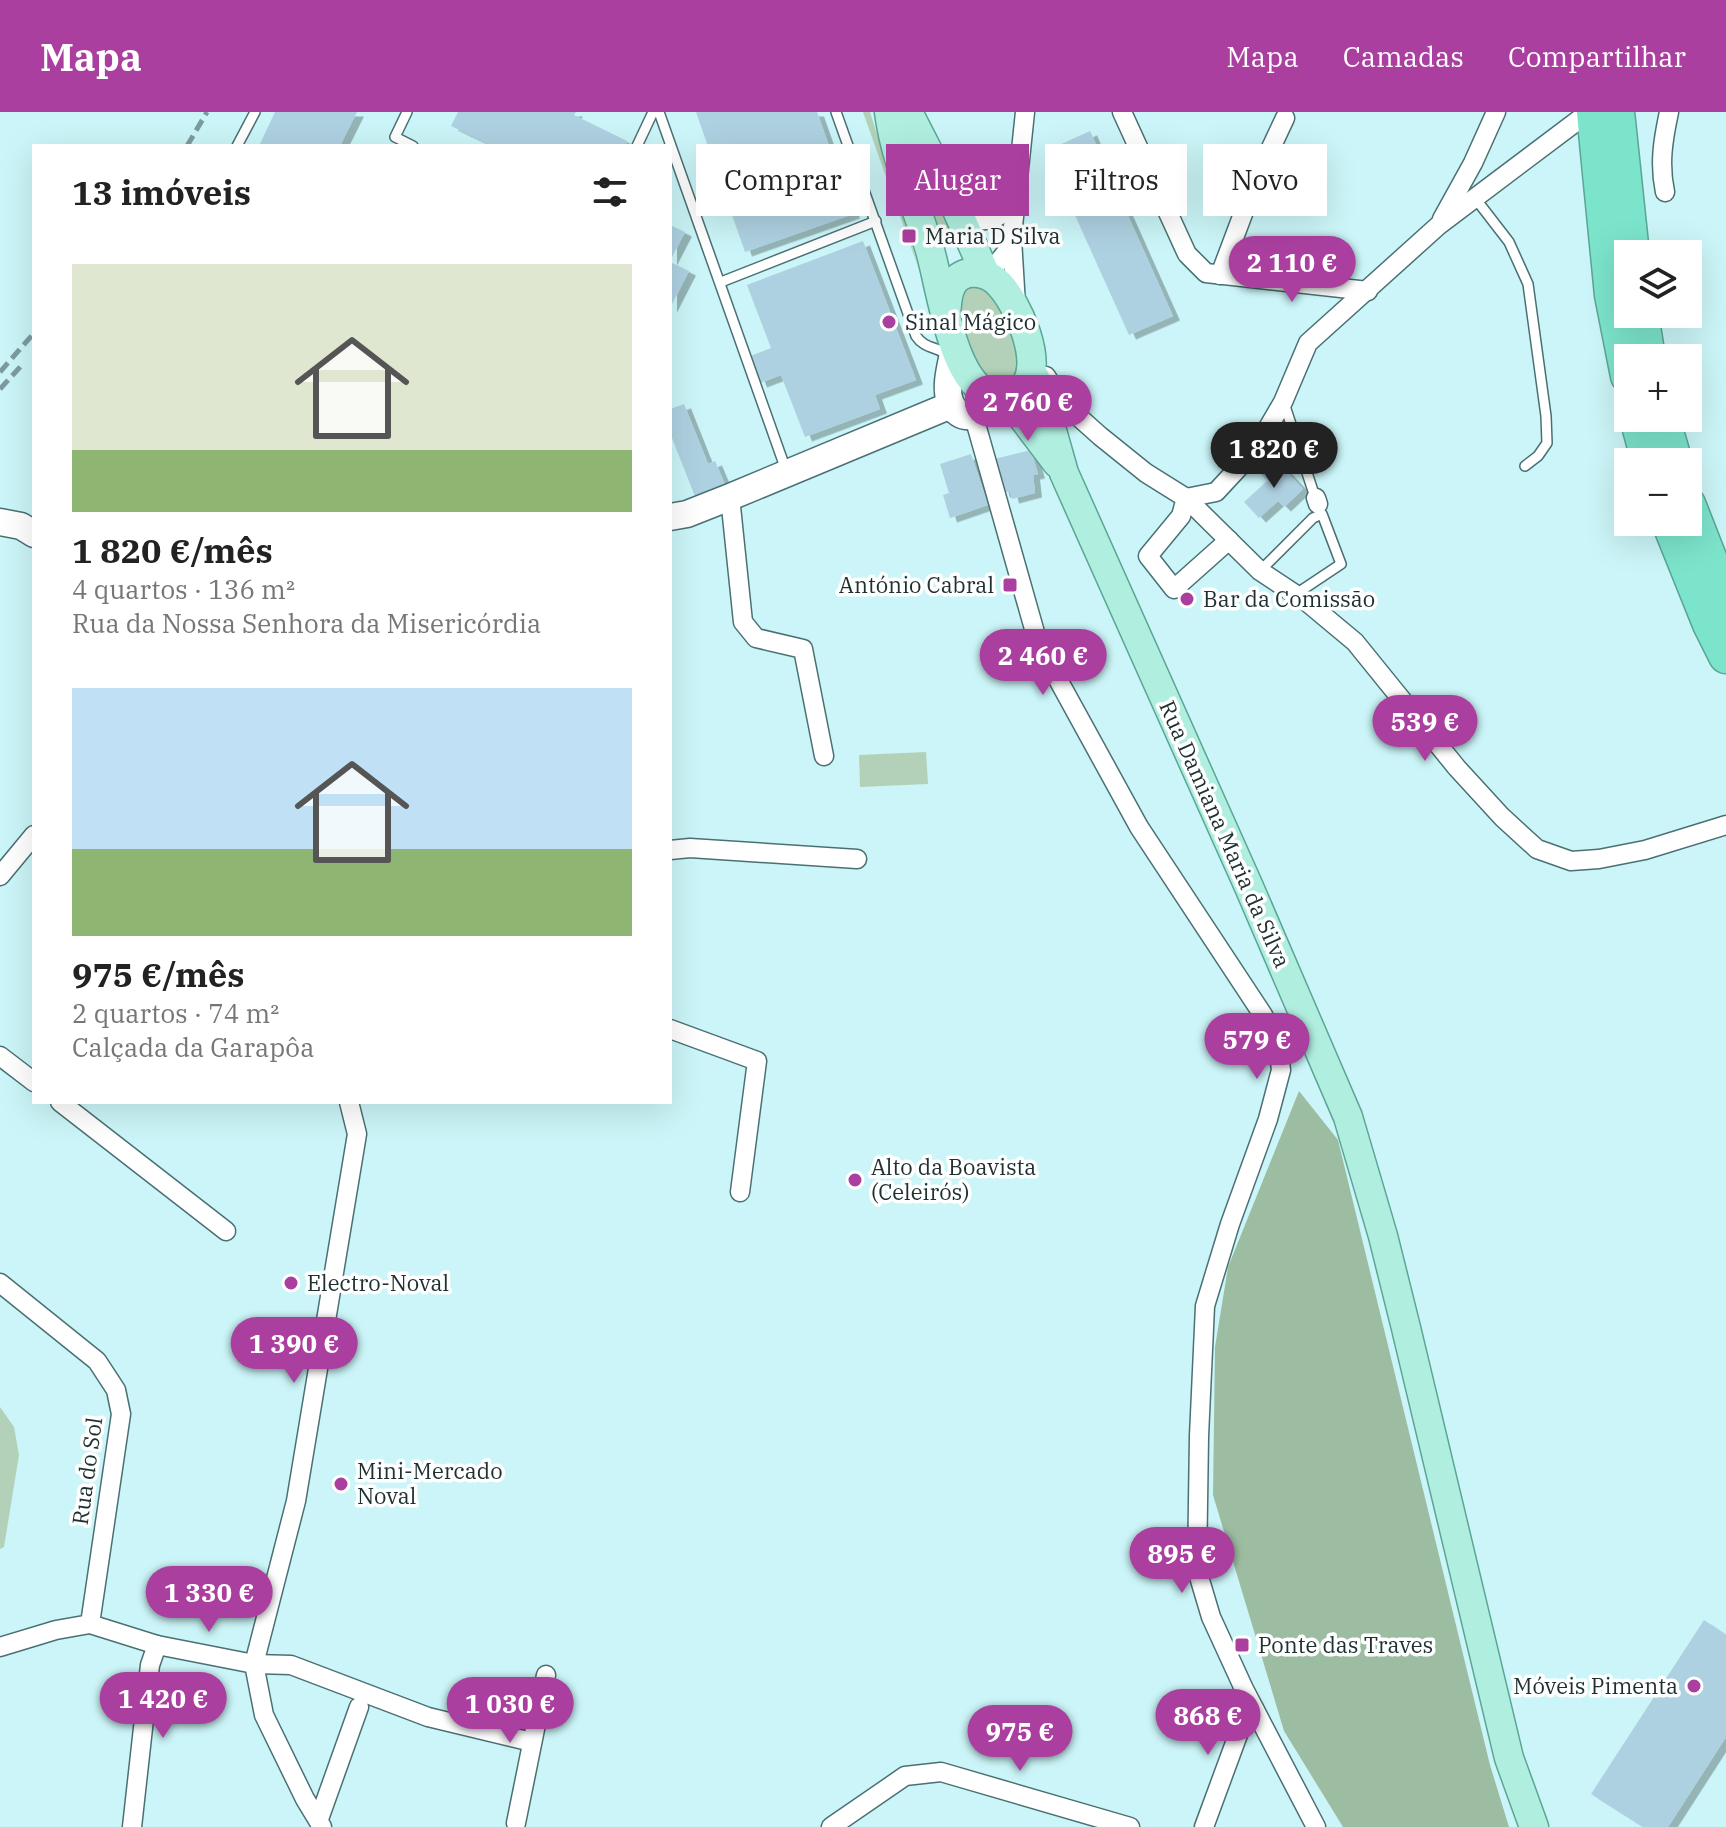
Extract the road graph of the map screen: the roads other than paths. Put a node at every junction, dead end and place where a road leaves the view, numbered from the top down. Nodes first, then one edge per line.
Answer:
1 (255, 112) edge
2 (407, 112) edge
3 (656, 112) edge
4 (836, 112) edge
5 (1025, 112) edge
6 (1122, 112) edge
7 (1496, 112) edge
8 (1591, 112) edge
9 (1617, 112) edge
10 (1669, 112) edge
11 (896, 114) edge
12 (1285, 118) dead end
13 (392, 142) edge
14 (238, 144) edge
15 (638, 144) edge
16 (668, 144) edge
17 (917, 144) edge
18 (1022, 144) edge
19 (672, 154) edge
20 (1665, 192) dead end
21 (1475, 198) junction
22 (960, 216) edge
23 (976, 216) edge
24 (1001, 216) edge
25 (1015, 216) edge
26 (876, 221) junction
27 (1439, 225) junction
28 (1012, 236) junction
29 (1631, 240) edge
30 (986, 274) junction
31 (1220, 275) junction
32 (721, 282) junction
33 (1368, 291) junction
34 (1016, 308) junction
35 (946, 315) junction
36 (1622, 344) edge
37 (953, 353) junction
38 (1030, 362) junction
39 (1283, 402) junction
40 (991, 406) junction
41 (1054, 432) junction
42 (1100, 436) junction
43 (1525, 466) dead end
44 (787, 473) junction
45 (1064, 473) junction
46 (730, 497) junction
47 (1316, 497) dead end
48 (1186, 498) junction
49 (672, 517) edge
50 (0, 522) edge
51 (32, 533) edge
52 (1675, 536) edge
53 (1701, 536) edge
54 (1229, 540) junction
55 (1260, 571) junction
56 (1296, 594) junction
57 (1726, 601) edge
58 (1726, 656) edge
59 (824, 756) dead end
60 (1726, 825) edge
61 (32, 837) edge
62 (672, 850) edge
63 (857, 859) dead end
64 (0, 876) edge
65 (672, 1030) edge
66 (0, 1056) edge
67 (32, 1080) edge
68 (63, 1104) edge
69 (350, 1104) edge
70 (740, 1192) dead end
71 (226, 1231) dead end
72 (0, 1283) edge
73 (90, 1624) junction
74 (157, 1645) junction
75 (0, 1647) edge
76 (254, 1664) junction
77 (546, 1675) dead end
78 (359, 1707) dead end
79 (1255, 1710) junction
80 (532, 1742) junction
81 (320, 1823) edge
82 (516, 1823) dead end
83 (132, 1827) edge
84 (831, 1827) edge
85 (1130, 1827) edge
86 (1204, 1827) edge
87 (1316, 1827) edge
88 (1534, 1827) edge

1 - 14 lane
2 - 13 lane
3 - 15 lane
3 - 16 lane
4 - 26 lane
5 - 18 street
6 - 31 street
7 - 27 street
8 - 21 street
8 - 36 highway
9 - 29 highway
10 - 20 street
11 - 17 main road, Rua Damiana Maria da Silva
11 - 35 main road, Rua Damiana Maria da Silva
12 - 31 street
19 - 32 lane
21 - 27 street
21 - 43 lane
22 - 30 main road, Rua Damiana Maria da Silva
23 - 24 street
25 - 28 street
26 - 32 lane
26 - 37 lane
27 - 33 street
28 - 30 street
28 - 34 street
30 - 34 main road, Rua Damiana Maria da Silva
30 - 35 main road
31 - 33 street
32 - 44 lane
33 - 39 street
34 - 38 main road, Rua Damiana Maria da Silva
35 - 37 main road, Rua Damiana Maria da Silva
37 - 40 main road, Rua Damiana Maria da Silva
37 - 40 street
38 - 40 main road
38 - 41 main road, Rua Damiana Maria da Silva
38 - 42 street
39 - 47 lane
39 - 48 street
40 - 41 street
40 - 44 street
40 - 45 main road, Rua Damiana Maria da Silva
40 - 79 street
41 - 42 street
41 - 45 main road, Rua Damiana Maria da Silva
42 - 48 street
44 - 46 street
45 - 88 main road, Rua Damiana Maria da Silva
46 - 49 street
46 - 59 street
48 - 54 street
48 - 54 street
50 - 51 street
52 - 58 highway
53 - 57 highway
54 - 55 street
55 - 56 street
55 - 56 lane
56 - 60 street
61 - 64 street
62 - 63 street
65 - 70 street
66 - 67 street
68 - 71 street
69 - 76 street
72 - 73 street, Rua do Sol
73 - 74 street
73 - 75 street
74 - 76 street
74 - 83 street
76 - 80 street
76 - 81 street
77 - 80 street
78 - 81 street
79 - 86 street
79 - 87 street
80 - 82 street
84 - 85 street

